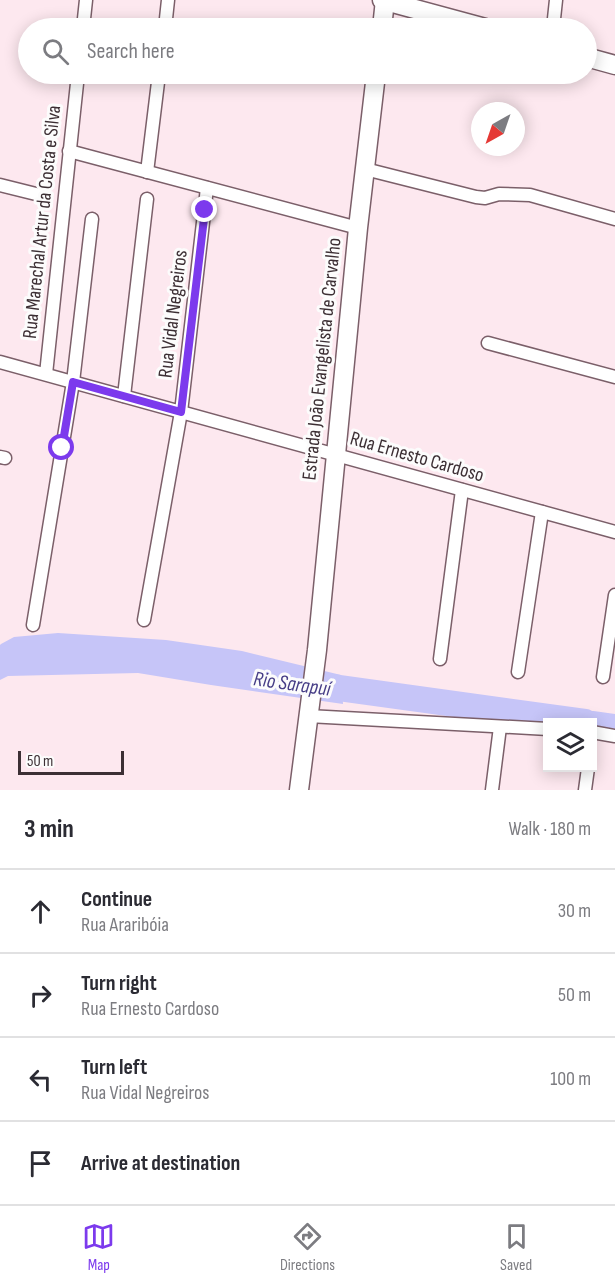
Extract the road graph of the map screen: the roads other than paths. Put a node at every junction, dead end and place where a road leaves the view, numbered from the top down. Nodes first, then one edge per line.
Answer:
1 (86, 0) edge
2 (168, 0) edge
3 (384, 0) edge
4 (556, 0) edge
5 (84, 18) edge
6 (166, 18) edge
7 (383, 18) edge
8 (449, 18) edge
9 (554, 18) edge
10 (597, 60) edge
11 (615, 64) edge
12 (77, 84) edge
13 (158, 84) edge
14 (375, 84) edge
15 (69, 152) junction
16 (365, 169) junction
17 (147, 172) junction
18 (0, 185) edge
19 (207, 188) junction
20 (40, 195) dead end
21 (147, 199) dead end
22 (92, 219) dead end
23 (615, 219) edge
24 (358, 228) junction
25 (488, 343) dead end
26 (0, 362) edge
27 (46, 374) junction
28 (615, 377) edge
29 (73, 382) junction
30 (124, 396) junction
31 (181, 412) junction
32 (335, 454) junction
33 (462, 490) junction
34 (542, 512) junction
35 (615, 532) edge
36 (615, 595) edge
37 (144, 620) dead end
38 (33, 624) dead end
39 (440, 658) dead end
40 (518, 672) dead end
41 (603, 677) dead end
42 (309, 710) junction
43 (500, 727) junction
44 (543, 729) edge
45 (597, 733) edge
46 (615, 736) edge
47 (587, 772) edge
48 (299, 790) edge
49 (492, 790) edge
50 (585, 790) edge

1 - 5 street
2 - 6 street
3 - 7 main road
3 - 8 main road
4 - 9 street
10 - 11 main road
12 - 15 street, Rua Marechal Artur da Costa e Silva
13 - 17 street
14 - 16 main road, Estrada João Evangelista de Carvalho
15 - 17 street
15 - 27 street, Rua Marechal Artur da Costa e Silva
16 - 23 street
16 - 24 main road, Estrada João Evangelista de Carvalho
17 - 19 street
18 - 20 street
19 - 24 street
19 - 31 street, Rua Vidal Negreiros
21 - 30 street
22 - 29 street
24 - 32 main road, Estrada João Evangelista de Carvalho
25 - 28 street
26 - 27 street, Rua Ernesto Cardoso
27 - 29 street, Rua Ernesto Cardoso
29 - 30 street, Rua Ernesto Cardoso
29 - 38 street
30 - 31 street, Rua Ernesto Cardoso
31 - 32 street, Rua Ernesto Cardoso
31 - 37 street, Rua Vidal Negreiros
32 - 33 street, Rua Ernesto Cardoso
32 - 42 main road, Estrada João Evangelista de Carvalho
33 - 34 street, Rua Ernesto Cardoso
33 - 39 street
34 - 35 street, Rua Ernesto Cardoso
34 - 40 street
36 - 41 street
42 - 43 street
42 - 48 main road, Estrada João Evangelista de Carvalho
43 - 44 street
43 - 49 street
45 - 46 street
47 - 50 street

